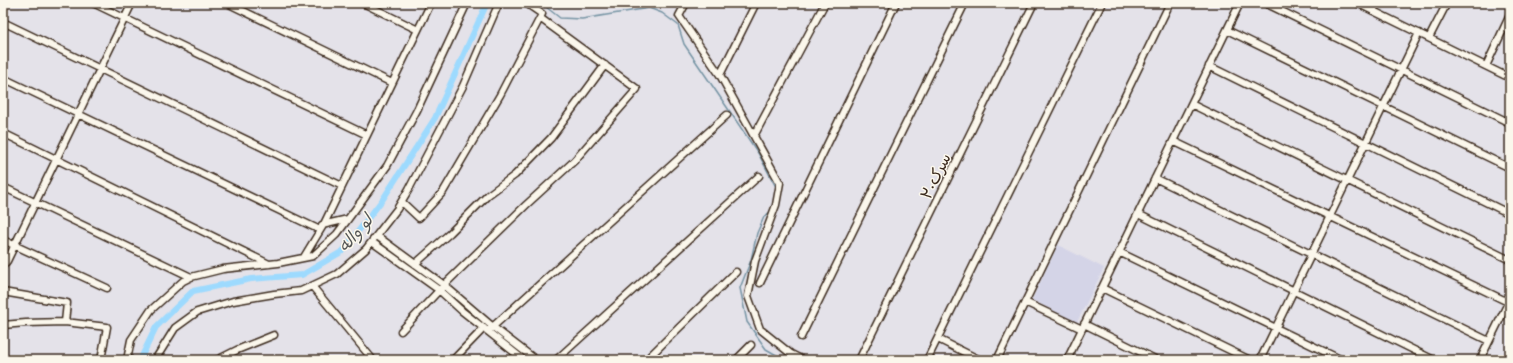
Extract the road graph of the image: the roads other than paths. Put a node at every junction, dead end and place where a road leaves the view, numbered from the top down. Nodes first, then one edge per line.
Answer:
1 (93, 3) edge
2 (132, 3) edge
3 (227, 3) edge
4 (363, 3) edge
5 (431, 3) edge
6 (467, 3) edge
7 (499, 3) edge
8 (526, 3) edge
9 (686, 3) edge
10 (756, 3) edge
11 (825, 3) edge
12 (896, 3) edge
13 (964, 3) edge
14 (1034, 3) edge
15 (1102, 3) edge
16 (1170, 3) edge
17 (1240, 3) edge
18 (1265, 3) edge
19 (1357, 3) edge
20 (1376, 3) edge
21 (1446, 3) edge
22 (1373, 11) junction
23 (1510, 16) edge
24 (125, 18) junction
25 (540, 18) junction
26 (3, 22) edge
27 (418, 30) junction
28 (1227, 30) junction
29 (1419, 33) junction
30 (1429, 38) junction
31 (605, 65) junction
32 (1210, 66) junction
33 (1486, 66) junction
34 (100, 69) junction
35 (1401, 70) junction
36 (720, 75) junction
37 (3, 78) edge
38 (1510, 78) edge
39 (392, 83) junction
40 (1191, 104) junction
41 (1383, 106) junction
42 (79, 113) junction
43 (727, 115) dead end
44 (1510, 123) edge
45 (3, 133) edge
46 (367, 135) junction
47 (754, 136) junction
48 (1173, 141) junction
49 (1366, 143) junction
50 (56, 159) junction
51 (1510, 168) edge
52 (759, 176) dead end
53 (1155, 178) junction
54 (1347, 180) junction
55 (342, 186) junction
56 (3, 187) edge
57 (35, 202) junction
58 (402, 202) junction
59 (1138, 214) junction
60 (1510, 214) edge
61 (1330, 217) junction
62 (348, 219) junction
63 (324, 224) junction
64 (318, 229) junction
65 (376, 236) junction
66 (3, 240) edge
67 (372, 242) junction
68 (14, 245) junction
69 (1119, 252) junction
70 (1311, 254) junction
71 (304, 257) junction
72 (1510, 260) edge
73 (270, 264) junction
74 (415, 264) junction
75 (3, 266) edge
76 (736, 272) dead end
77 (191, 277) junction
78 (760, 283) dead end
79 (312, 286) junction
80 (442, 287) junction
81 (108, 288) dead end
82 (1102, 288) junction
83 (1294, 291) junction
84 (3, 292) edge
85 (1509, 300) edge
86 (1026, 302) junction
87 (65, 322) junction
88 (3, 325) edge
89 (1083, 327) junction
90 (488, 328) junction
91 (1276, 328) junction
92 (401, 331) dead end
93 (274, 335) dead end
94 (801, 337) dead end
95 (938, 339) junction
96 (1489, 341) junction
97 (751, 345) dead end
98 (1482, 359) edge
99 (101, 360) edge
100 (127, 360) edge
101 (155, 360) edge
102 (217, 360) edge
103 (373, 360) edge
104 (453, 360) edge
105 (524, 360) edge
106 (536, 360) edge
107 (556, 360) edge
108 (646, 360) edge
109 (736, 360) edge
110 (803, 360) edge
111 (859, 360) edge
112 (928, 360) edge
113 (980, 360) edge
114 (997, 360) edge
115 (1067, 360) edge
116 (1157, 360) edge
117 (1250, 360) edge
118 (1260, 360) edge
119 (1342, 360) edge
120 (1434, 360) edge

1 - 24 street
2 - 24 street
3 - 39 street
4 - 27 street
5 - 27 street
6 - 62 street
7 - 58 street
8 - 25 street
9 - 36 street
10 - 36 street
11 - 47 street
12 - 78 street
13 - 94 street
14 - 111 street, سرک۲۰
15 - 95 street
16 - 86 street
17 - 28 street
18 - 35 street
19 - 22 street
20 - 22 street
21 - 30 street
22 - 29 street
23 - 33 street
24 - 34 street
24 - 46 street
25 - 31 street
25 - 58 street
26 - 34 street
27 - 39 street
28 - 32 street
28 - 41 street
29 - 30 street
29 - 35 street
30 - 33 street
31 - 74 street
31 - 80 street
32 - 40 street
32 - 49 street
33 - 38 street
34 - 42 street
34 - 55 street
35 - 41 street
35 - 44 street
36 - 47 street
37 - 42 street
39 - 46 street
40 - 48 street
40 - 54 street
41 - 49 street
41 - 51 street
42 - 50 street
42 - 64 street
43 - 90 street
45 - 50 street
46 - 55 street
47 - 110 street
48 - 53 street
48 - 61 street
49 - 54 street
49 - 60 street
50 - 57 street
50 - 73 street
52 - 107 street
53 - 59 street
53 - 70 street
54 - 61 street
54 - 72 street
55 - 63 street
56 - 57 street
57 - 68 street
57 - 77 street
58 - 65 street
59 - 69 street
59 - 83 street
61 - 70 street
61 - 85 street
62 - 63 street
62 - 71 street
63 - 64 street
64 - 71 street
65 - 67 street
65 - 74 street
66 - 68 street
67 - 79 street
67 - 80 street
68 - 75 street
68 - 81 street
69 - 82 street
69 - 91 street
70 - 83 street
70 - 96 street
71 - 73 street
73 - 77 street
74 - 80 street
76 - 108 street
77 - 100 street
79 - 101 street
79 - 103 street
80 - 90 street
80 - 92 street
82 - 89 street
82 - 117 street
83 - 91 street
83 - 120 street
84 - 87 street
85 - 96 street
86 - 89 street
86 - 114 street
87 - 88 street
87 - 99 street
89 - 115 street
89 - 116 street
90 - 104 street
90 - 105 street
90 - 106 street
91 - 118 street
91 - 119 street
93 - 102 street
95 - 112 street
95 - 113 street
96 - 98 street
97 - 109 street

